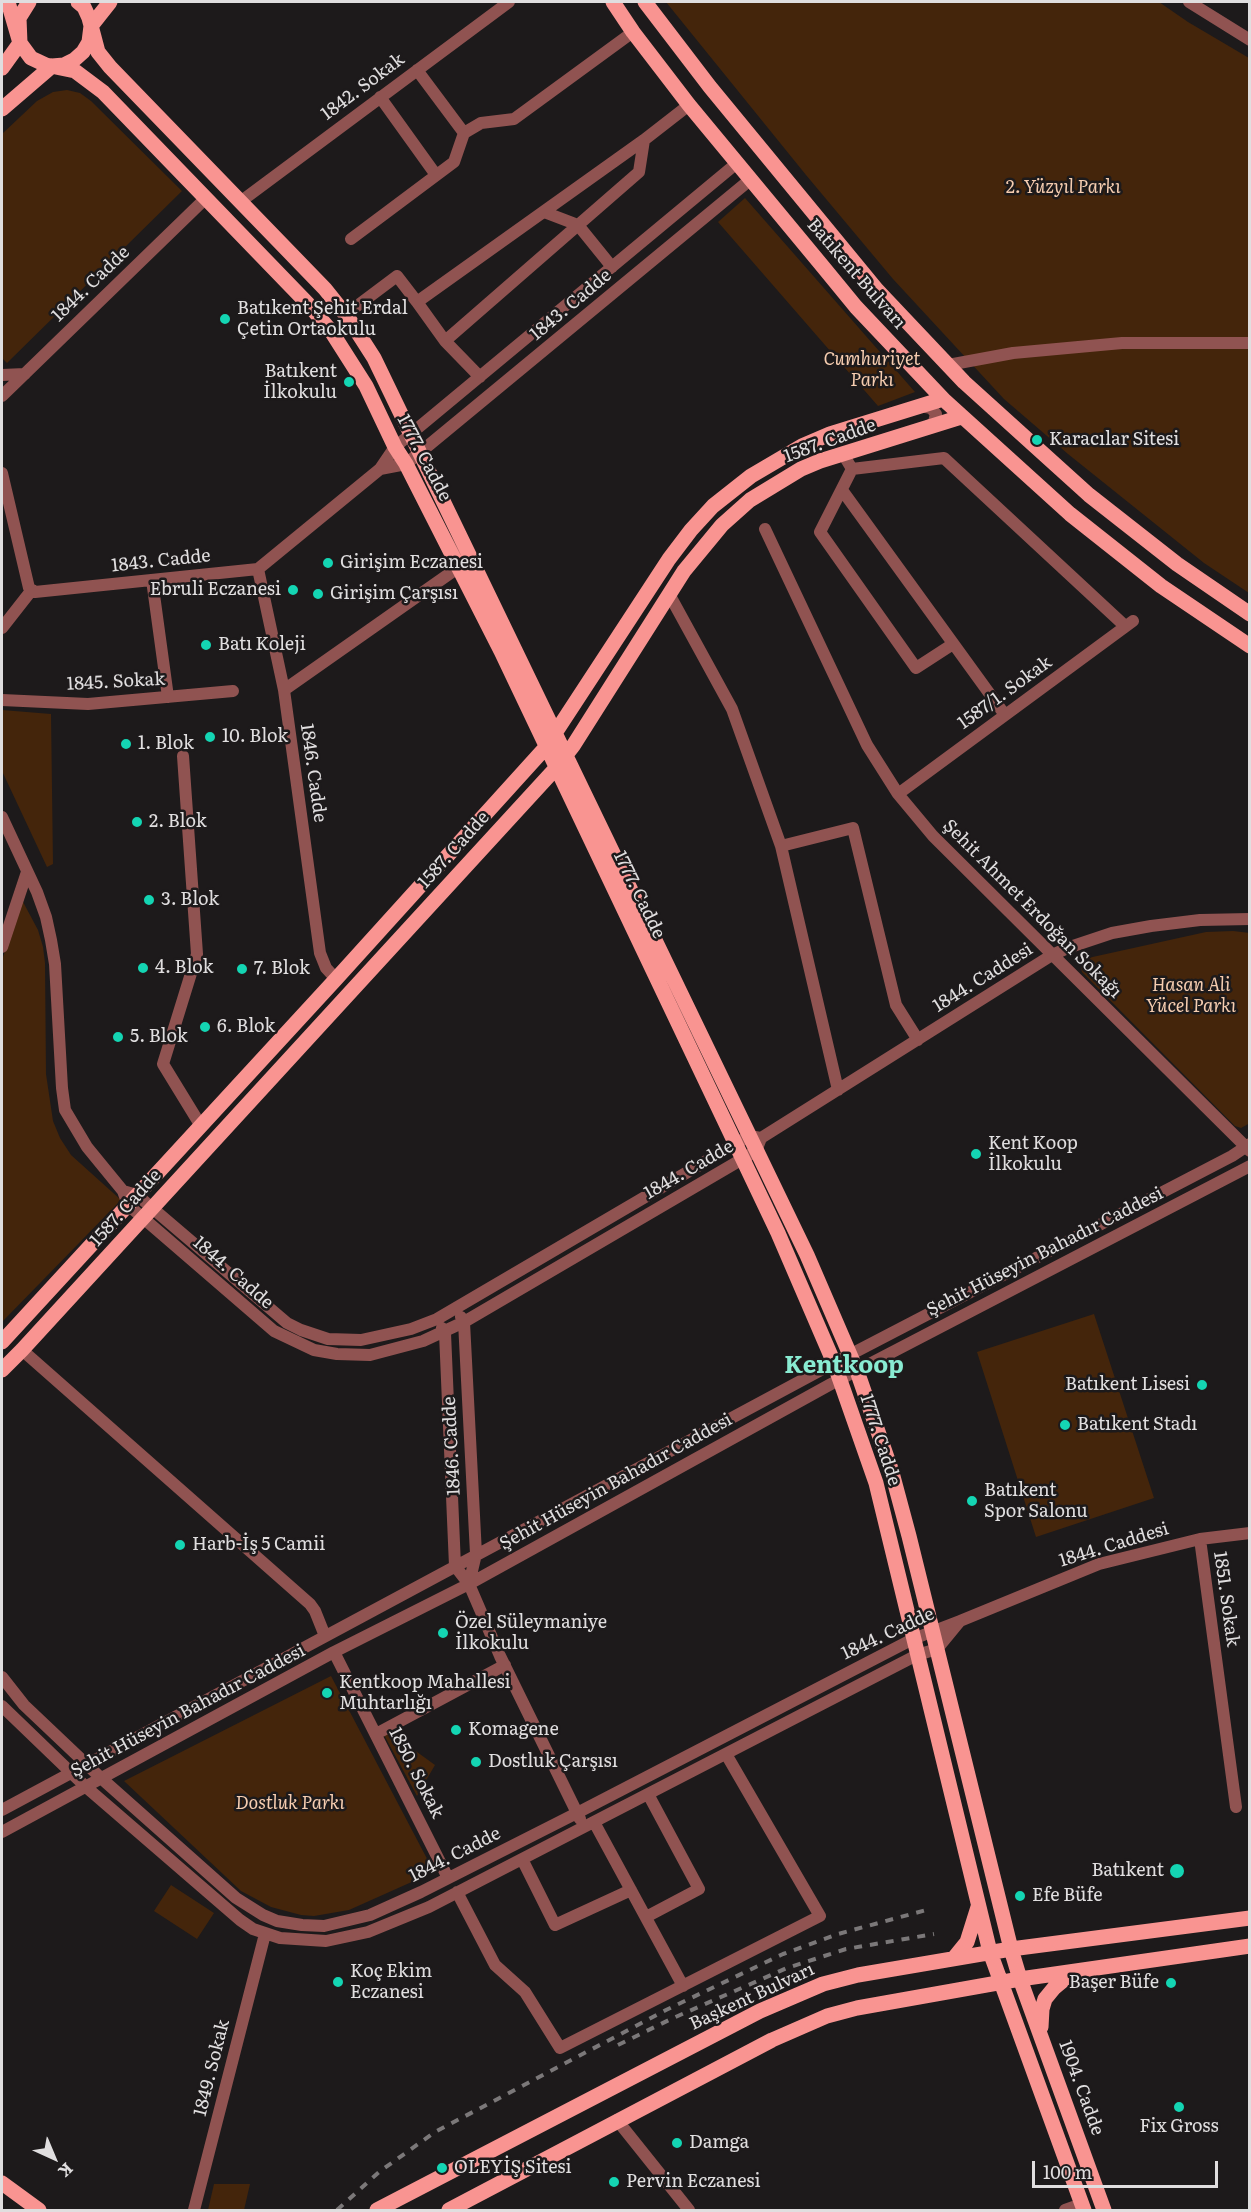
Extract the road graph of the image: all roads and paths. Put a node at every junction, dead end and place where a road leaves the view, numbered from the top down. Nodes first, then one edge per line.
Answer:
1 (8, 2) edge
2 (29, 2) edge
3 (78, 2) edge
4 (110, 2) edge
5 (509, 2) edge
6 (613, 2) edge
7 (645, 2) edge
8 (1189, 2) edge
9 (91, 26) junction
10 (633, 32) junction
11 (1250, 39) edge
12 (20, 43) junction
13 (52, 66) junction
14 (2, 68) edge
15 (417, 70) junction
16 (380, 97) junction
17 (689, 105) junction
18 (2, 109) edge
19 (464, 134) junction
20 (644, 140) junction
21 (737, 163) junction
22 (436, 176) junction
23 (750, 179) junction
24 (221, 183) junction
25 (206, 198) junction
26 (240, 202) junction
27 (544, 212) junction
28 (578, 225) junction
29 (351, 239) dead end
30 (612, 267) junction
31 (417, 302) junction
32 (345, 315) junction
33 (445, 341) junction
34 (1250, 343) edge
35 (948, 365) junction
36 (25, 374) junction
37 (2, 375) edge
38 (480, 377) junction
39 (2, 396) edge
40 (943, 399) junction
41 (921, 406) junction
42 (961, 417) junction
43 (928, 427) junction
44 (411, 434) junction
45 (395, 447) junction
46 (420, 453) junction
47 (843, 454) junction
48 (406, 465) junction
49 (380, 469) junction
50 (852, 469) junction
51 (2, 473) edge
52 (842, 490) junction
53 (765, 529) dead end
54 (459, 567) junction
55 (258, 569) junction
56 (152, 580) junction
57 (31, 591) junction
58 (669, 594) junction
59 (1250, 614) edge
60 (2, 628) edge
61 (953, 644) junction
62 (1250, 646) edge
63 (284, 690) junction
64 (233, 692) dead end
65 (168, 697) junction
66 (2, 700) edge
67 (1005, 715) junction
68 (551, 741) junction
69 (183, 756) dead end
70 (561, 762) junction
71 (898, 794) junction
72 (2, 817) edge
73 (781, 846) junction
74 (27, 872) junction
75 (1250, 919) edge
76 (2, 947) edge
77 (1052, 955) junction
78 (336, 980) junction
79 (350, 992) junction
80 (918, 1040) junction
81 (838, 1090) junction
82 (201, 1126) junction
83 (750, 1142) junction
84 (1248, 1148) edge
85 (742, 1160) junction
86 (1250, 1166) edge
87 (129, 1197) junction
88 (148, 1213) junction
89 (456, 1308) junction
90 (437, 1318) junction
91 (464, 1322) junction
92 (445, 1333) junction
93 (2, 1342) edge
94 (22, 1350) junction
95 (851, 1354) junction
96 (834, 1363) junction
97 (2, 1370) edge
98 (857, 1371) junction
99 (840, 1381) junction
100 (1250, 1533) edge
101 (1200, 1539) junction
102 (476, 1554) junction
103 (454, 1566) junction
104 (469, 1584) junction
105 (960, 1621) junction
106 (933, 1632) junction
107 (324, 1636) junction
108 (913, 1639) junction
109 (936, 1649) junction
110 (334, 1652) junction
111 (917, 1655) junction
112 (505, 1665) junction
113 (2, 1677) edge
114 (2, 1706) edge
115 (376, 1734) junction
116 (726, 1754) junction
117 (87, 1764) junction
118 (70, 1773) junction
119 (101, 1778) junction
120 (86, 1786) junction
121 (648, 1794) junction
122 (1236, 1807) dead end
123 (2, 1810) edge
124 (577, 1814) junction
125 (589, 1824) junction
126 (2, 1832) edge
127 (522, 1859) junction
128 (448, 1878) junction
129 (631, 1890) junction
130 (457, 1892) junction
131 (978, 1904) junction
132 (646, 1917) junction
133 (1250, 1918) edge
134 (265, 1934) junction
135 (1250, 1946) edge
136 (1011, 1949) junction
137 (990, 1952) junction
138 (954, 1958) junction
139 (1075, 1971) junction
140 (1020, 1979) junction
141 (1001, 1983) junction
142 (683, 1986) junction
143 (1041, 2036) junction
144 (617, 2120) junction
145 (2, 2183) edge
146 (1083, 2207) edge
147 (687, 2210) edge
148 (39, 2211) edge
149 (194, 2211) edge
150 (377, 2211) edge
151 (449, 2211) edge
152 (1065, 2211) edge
153 (1104, 2211) edge

1 - 12 main road, 1777. Cadde
2 - 12 main road
3 - 9 main road, 1777. Cadde
4 - 9 main road
5 - 15 street, 1842. Sokak
6 - 10 main road, Batıkent Bulvarı
7 - 35 main road, Batıkent Bulvarı
8 - 11 street
9 - 13 main road
9 - 24 main road, 1777. Cadde
10 - 17 main road, Batıkent Bulvarı
10 - 19 street
12 - 13 main road, 1777. Cadde
12 - 14 main road
13 - 18 main road
13 - 25 main road, 1777. Cadde
15 - 16 street, 1842. Sokak
15 - 19 street
16 - 22 street
16 - 26 street, 1842. Sokak
17 - 20 street
17 - 21 main road, Batıkent Bulvarı
19 - 22 street
20 - 27 street
20 - 28 street
21 - 23 main road, Batıkent Bulvarı
21 - 30 street, 1843. Cadde
22 - 29 street
23 - 40 main road, Batıkent Bulvarı
23 - 46 street, 1843. Cadde
24 - 25 main road
24 - 26 main road, 1777. Cadde
25 - 36 street, 1844. Cadde
25 - 45 main road, 1777. Cadde
26 - 32 main road, 1777. Cadde
27 - 28 street
27 - 31 street
28 - 30 street
28 - 33 street
30 - 38 street, 1843. Cadde
31 - 32 street
31 - 33 street
32 - 44 main road, 1777. Cadde
33 - 38 street
34 - 35 street
35 - 59 main road, Batıkent Bulvarı
36 - 37 street
36 - 39 street, 1844. Cadde
38 - 44 street, 1843. Cadde
40 - 41 main road, 1587. Cadde
40 - 42 main road, Batıkent Bulvarı
41 - 43 street
41 - 68 main road, 1587. Cadde
42 - 43 main road, 1587. Cadde
42 - 62 main road, Batıkent Bulvarı
43 - 47 main road, 1587. Cadde
44 - 45 street, 1843. Cadde
44 - 46 main road, 1777. Cadde
45 - 48 main road, 1777. Cadde
45 - 49 street, 1843. Cadde
46 - 48 street, 1843. Cadde
46 - 68 main road, 1777. Cadde
47 - 50 street
47 - 58 main road, 1587. Cadde
48 - 49 street
48 - 54 main road, 1777. Cadde
49 - 55 street, 1843. Cadde
50 - 52 street
50 - 67 street, 1587/1. Sokak
51 - 57 street
52 - 61 street
52 - 61 street
53 - 71 street, Şehit Ahmet Erdoğan Sokağı
54 - 63 street
54 - 68 main road, 1777. Cadde
55 - 56 street, 1843. Cadde
55 - 63 street, 1846. Cadde
56 - 57 street, 1843. Cadde
56 - 65 street
57 - 60 street
58 - 70 main road, 1587. Cadde
58 - 73 street
61 - 67 street
63 - 78 street, 1846. Cadde
64 - 65 street, 1845. Sokak
65 - 66 street, 1845. Sokak
67 - 71 street, 1587/1. Sokak
68 - 70 main road, 1777. Cadde
68 - 78 main road, 1587. Cadde
69 - 82 street
70 - 79 main road, 1587. Cadde
70 - 83 main road, 1777. Cadde
71 - 77 street, Şehit Ahmet Erdoğan Sokağı
72 - 74 street, 1844. Cadde
73 - 80 street
73 - 81 street
74 - 76 street
74 - 87 street, 1844. Cadde
75 - 77 street, 1844. Caddesi
77 - 80 street, 1844. Caddesi
77 - 84 street, Şehit Ahmet Erdoğan Sokağı
78 - 79 main road
78 - 82 main road, 1587. Cadde
79 - 88 main road, 1587. Cadde
80 - 81 street, 1844. Caddesi
81 - 83 street, 1844. Caddesi
82 - 87 main road, 1587. Cadde
83 - 85 main road, 1777. Cadde
83 - 89 street, 1844. Cadde
83 - 95 main road, 1777. Cadde
84 - 95 street, Şehit Hüseyin Bahadır Caddesi
85 - 91 street, 1844. Cadde
85 - 96 main road, 1777. Cadde
86 - 98 street, Şehit Hüseyin Bahadır Caddesi
87 - 88 street, 1844. Cadde
87 - 93 main road, 1587. Cadde
88 - 90 street, 1844. Cadde
88 - 92 street, 1844. Cadde
88 - 94 main road, 1587. Cadde
89 - 90 street, 1844. Cadde
89 - 91 street, 1846. Cadde
90 - 92 street, 1846. Cadde
91 - 92 street, 1844. Cadde
91 - 102 street, 1846. Cadde
92 - 103 street, 1846. Cadde
94 - 97 main road, 1587. Cadde
94 - 107 street
95 - 96 street, Şehit Hüseyin Bahadır Caddesi
95 - 98 main road, 1777. Cadde
96 - 99 main road, 1777. Cadde
96 - 102 street, Şehit Hüseyin Bahadır Caddesi
98 - 99 street, Şehit Hüseyin Bahadır Caddesi
98 - 106 main road, 1777. Cadde
99 - 104 street, Şehit Hüseyin Bahadır Caddesi
99 - 108 main road, 1777. Cadde
100 - 101 street, 1844. Caddesi
101 - 105 street, 1844. Caddesi
101 - 122 street, 1851. Sokak
102 - 103 street, Şehit Hüseyin Bahadır Caddesi
102 - 104 street, 1846. Cadde
103 - 104 street
103 - 107 street, Şehit Hüseyin Bahadır Caddesi
104 - 110 street, Şehit Hüseyin Bahadır Caddesi
104 - 112 street
105 - 106 street, 1844. Cadde
105 - 109 street, 1844. Cadde
106 - 108 street, 1844. Cadde
106 - 109 main road, 1777. Cadde
107 - 117 street, Şehit Hüseyin Bahadır Caddesi
108 - 111 main road, 1777. Cadde
108 - 124 street, 1844. Cadde
109 - 111 street, 1844. Cadde
109 - 136 main road, 1777. Cadde
110 - 115 street, 1850. Sokak
110 - 119 street, Şehit Hüseyin Bahadır Caddesi
111 - 116 street, 1844. Cadde
111 - 131 main road, 1777. Cadde
112 - 115 street
112 - 124 street
113 - 117 street, 1844. Cadde
114 - 118 street, 1844. Cadde
115 - 128 street, 1850. Sokak
116 - 121 street, 1844. Cadde
116 - 142 street
117 - 118 street, Şehit Hüseyin Bahadır Caddesi
117 - 119 street, 1844. Cadde
118 - 120 street, 1844. Cadde
118 - 123 street, Şehit Hüseyin Bahadır Caddesi
119 - 120 street, Şehit Hüseyin Bahadır Caddesi
119 - 128 street, 1844. Cadde
120 - 126 street, Şehit Hüseyin Bahadır Caddesi
120 - 134 street, 1844. Cadde
121 - 125 street, 1844. Cadde
121 - 132 street
124 - 125 street
124 - 128 street, 1844. Cadde
125 - 127 street, 1844. Cadde
125 - 129 street
127 - 129 street
127 - 130 street, 1844. Cadde
129 - 132 street
130 - 134 street, 1844. Cadde
130 - 142 street
131 - 137 main road, 1777. Cadde
131 - 138 main road
132 - 142 street
133 - 136 main road, Başkent Bulvarı
134 - 149 street, 1849. Sokak
135 - 139 main road
136 - 137 main road, Başkent Bulvarı
136 - 140 main road, 1904. Cadde
137 - 138 main road, Başkent Bulvarı
137 - 141 main road, 1777. Cadde
138 - 150 main road, Başkent Bulvarı
139 - 140 main road
139 - 143 main road
140 - 141 main road
140 - 143 main road, 1904. Cadde
141 - 144 main road
141 - 146 main road
143 - 153 main road, 1904. Cadde
144 - 147 street
144 - 151 main road
145 - 148 main road
146 - 152 street

